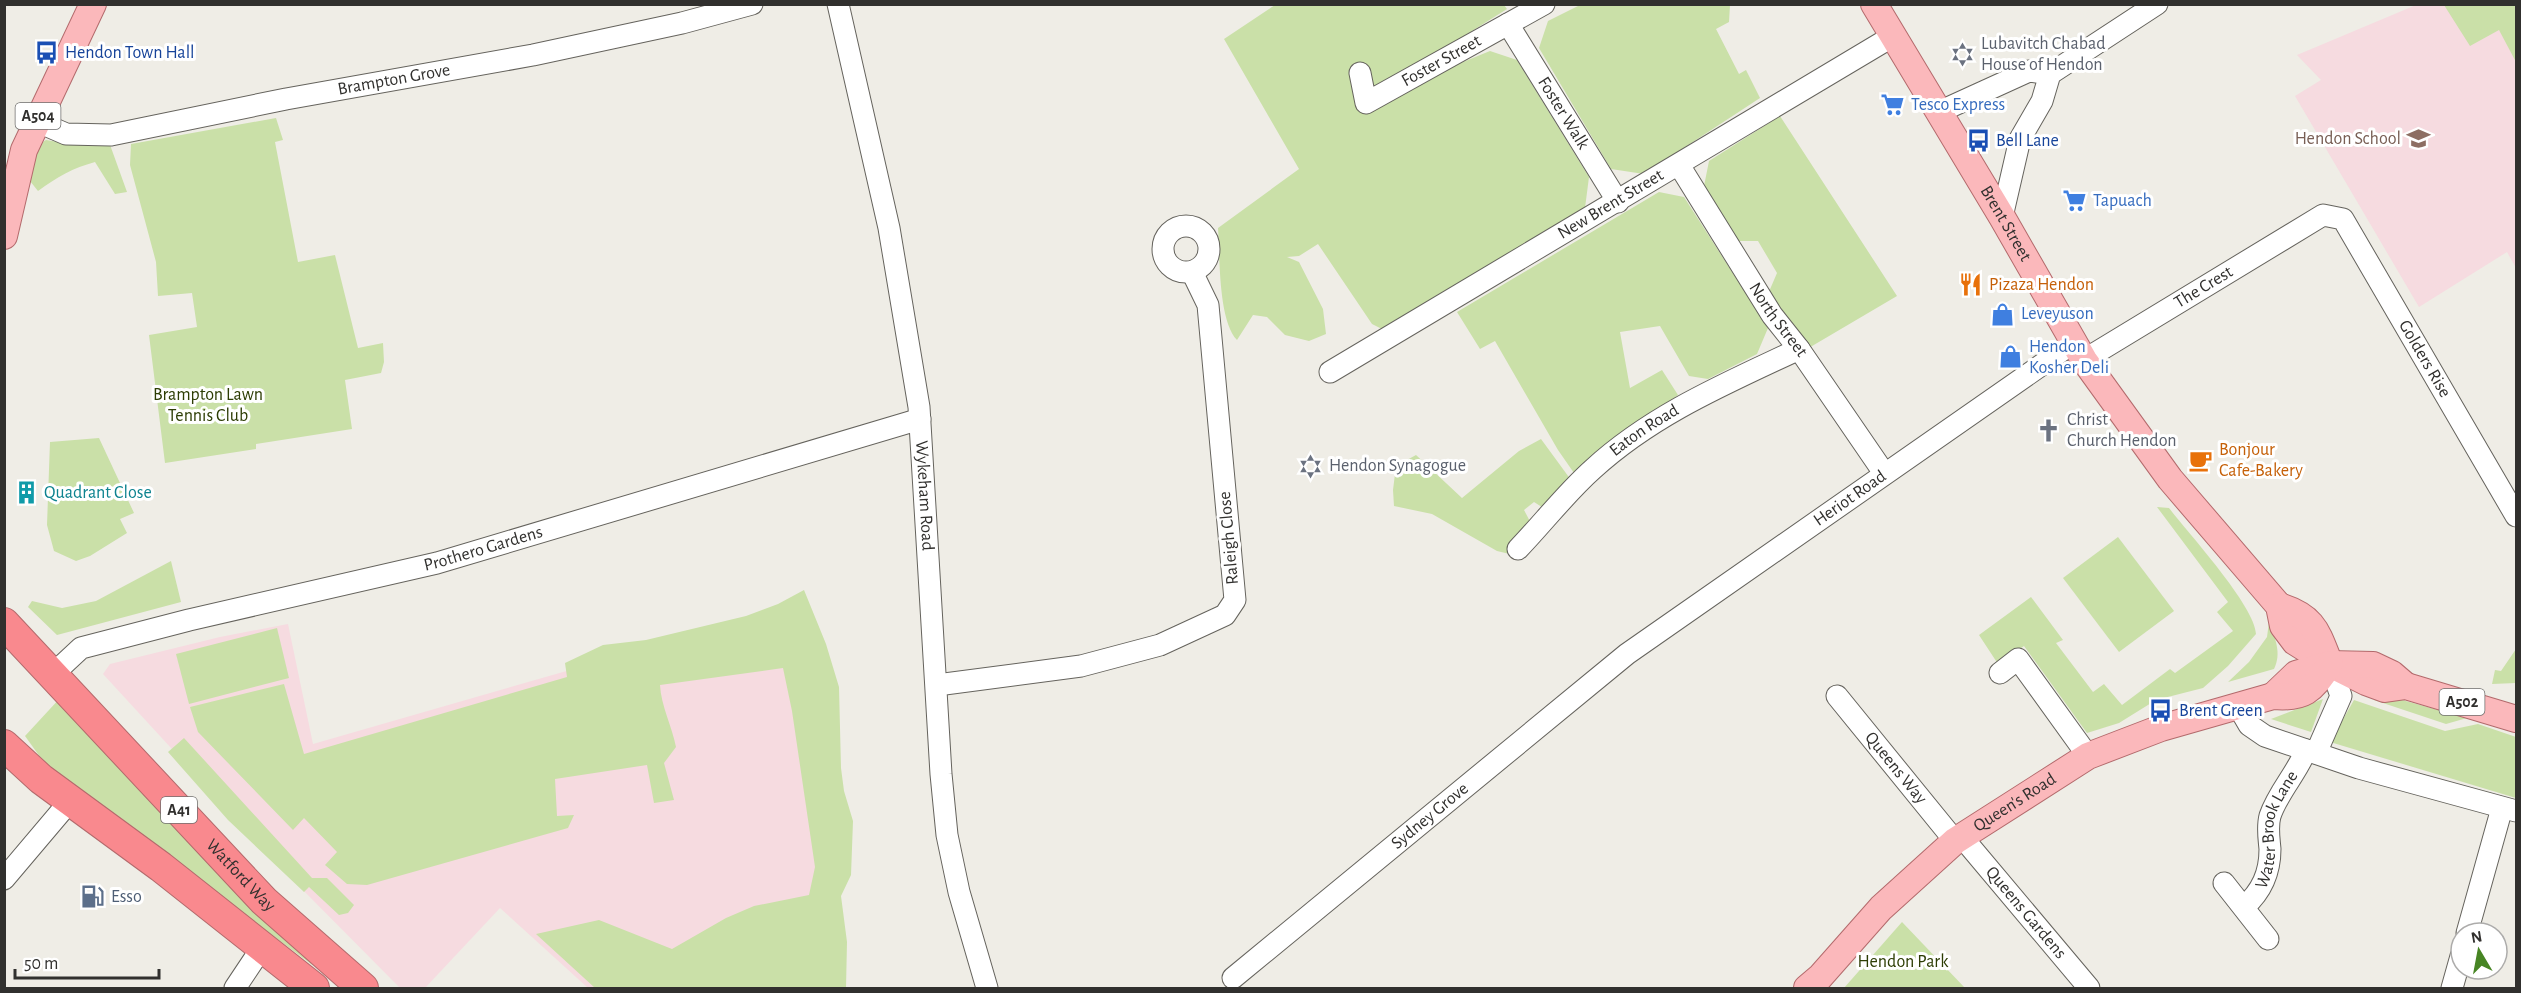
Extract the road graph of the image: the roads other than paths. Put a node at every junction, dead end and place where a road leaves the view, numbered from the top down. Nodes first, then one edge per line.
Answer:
1 (93, 4) edge
2 (752, 4) edge
3 (837, 4) edge
4 (1544, 4) edge
5 (1874, 4) edge
6 (2157, 4) edge
7 (1508, 24) junction
8 (1893, 36) junction
9 (1360, 73) dead end
10 (2050, 74) junction
11 (1939, 112) junction
12 (36, 121) junction
13 (1679, 165) junction
14 (1618, 202) junction
15 (2323, 215) joint
16 (2002, 217) junction
17 (4, 236) edge
18 (1192, 272) dead end
19 (1799, 349) junction
20 (2079, 352) junction
21 (1330, 372) dead end
22 (920, 419) junction
23 (1884, 473) junction
24 (2517, 516) edge
25 (1518, 549) dead end
26 (4, 623) edge
27 (1627, 654) joint
28 (2330, 664) junction
29 (2000, 673) dead end
30 (52, 675) junction
31 (937, 685) junction
32 (1837, 696) dead end
33 (2238, 706) junction
34 (2512, 713) edge
35 (4, 745) edge
36 (2311, 751) junction
37 (2088, 756) junction
38 (70, 801) junction
39 (2509, 809) edge
40 (1959, 839) junction
41 (4, 879) edge
42 (2224, 883) dead end
43 (2244, 907) junction
44 (2471, 921) edge
45 (2268, 939) dead end
46 (263, 946) junction
47 (1233, 978) dead end
48 (235, 988) edge
49 (314, 988) edge
50 (363, 988) edge
51 (987, 988) edge
52 (1807, 988) edge
53 (2089, 988) edge

1 - 12 main road, A504
2 - 12 street, Brampton Grove
3 - 22 street, Wykeham Road
4 - 7 street, Foster Street
5 - 8 main road, Brent Street / A502
6 - 10 street
7 - 9 street, Foster Street
7 - 14 street, Foster Walk
8 - 11 main road, Brent Street / A502
8 - 13 street, New Brent Street
10 - 11 street
10 - 16 street
11 - 16 main road, Brent Street / A502
12 - 17 main road, A504
13 - 14 street, New Brent Street
13 - 19 street, North Street
14 - 21 street, New Brent Street
15 - 20 street, The Crest
15 - 24 street, Golders Rise
16 - 20 main road, Brent Street / A502
18 - 31 street, Raleigh Close
19 - 23 street, North Street
19 - 25 street, Eaton Road
20 - 23 street, Heriot Road
20 - 28 main road, Brent Street / A502
22 - 30 street, Prothero Gardens
22 - 31 street, Wykeham Road
23 - 27 street, Heriot Road
26 - 30 highway, Watford Way / A41
27 - 47 street, Sydney Grove
28 - 33 main road, Queen's Road
28 - 34 main road, Brent Street / A502
28 - 36 street, Water Brook Lane
29 - 37 street
30 - 50 highway, Watford Way / A41
31 - 51 street, Wykeham Road
32 - 40 street, Queens Way
33 - 36 street
33 - 37 main road, Queen's Road
35 - 38 highway, Watford Way
36 - 39 street
36 - 43 street, Water Brook Lane
37 - 40 main road, Queen's Road
38 - 41 street
38 - 46 highway, Watford Way
39 - 44 street
40 - 52 main road, Queen's Road
40 - 53 street, Queens Gardens
42 - 43 street, Water Brook Lane
43 - 45 street, Water Brook Lane
46 - 48 street
46 - 49 highway, Watford Way

